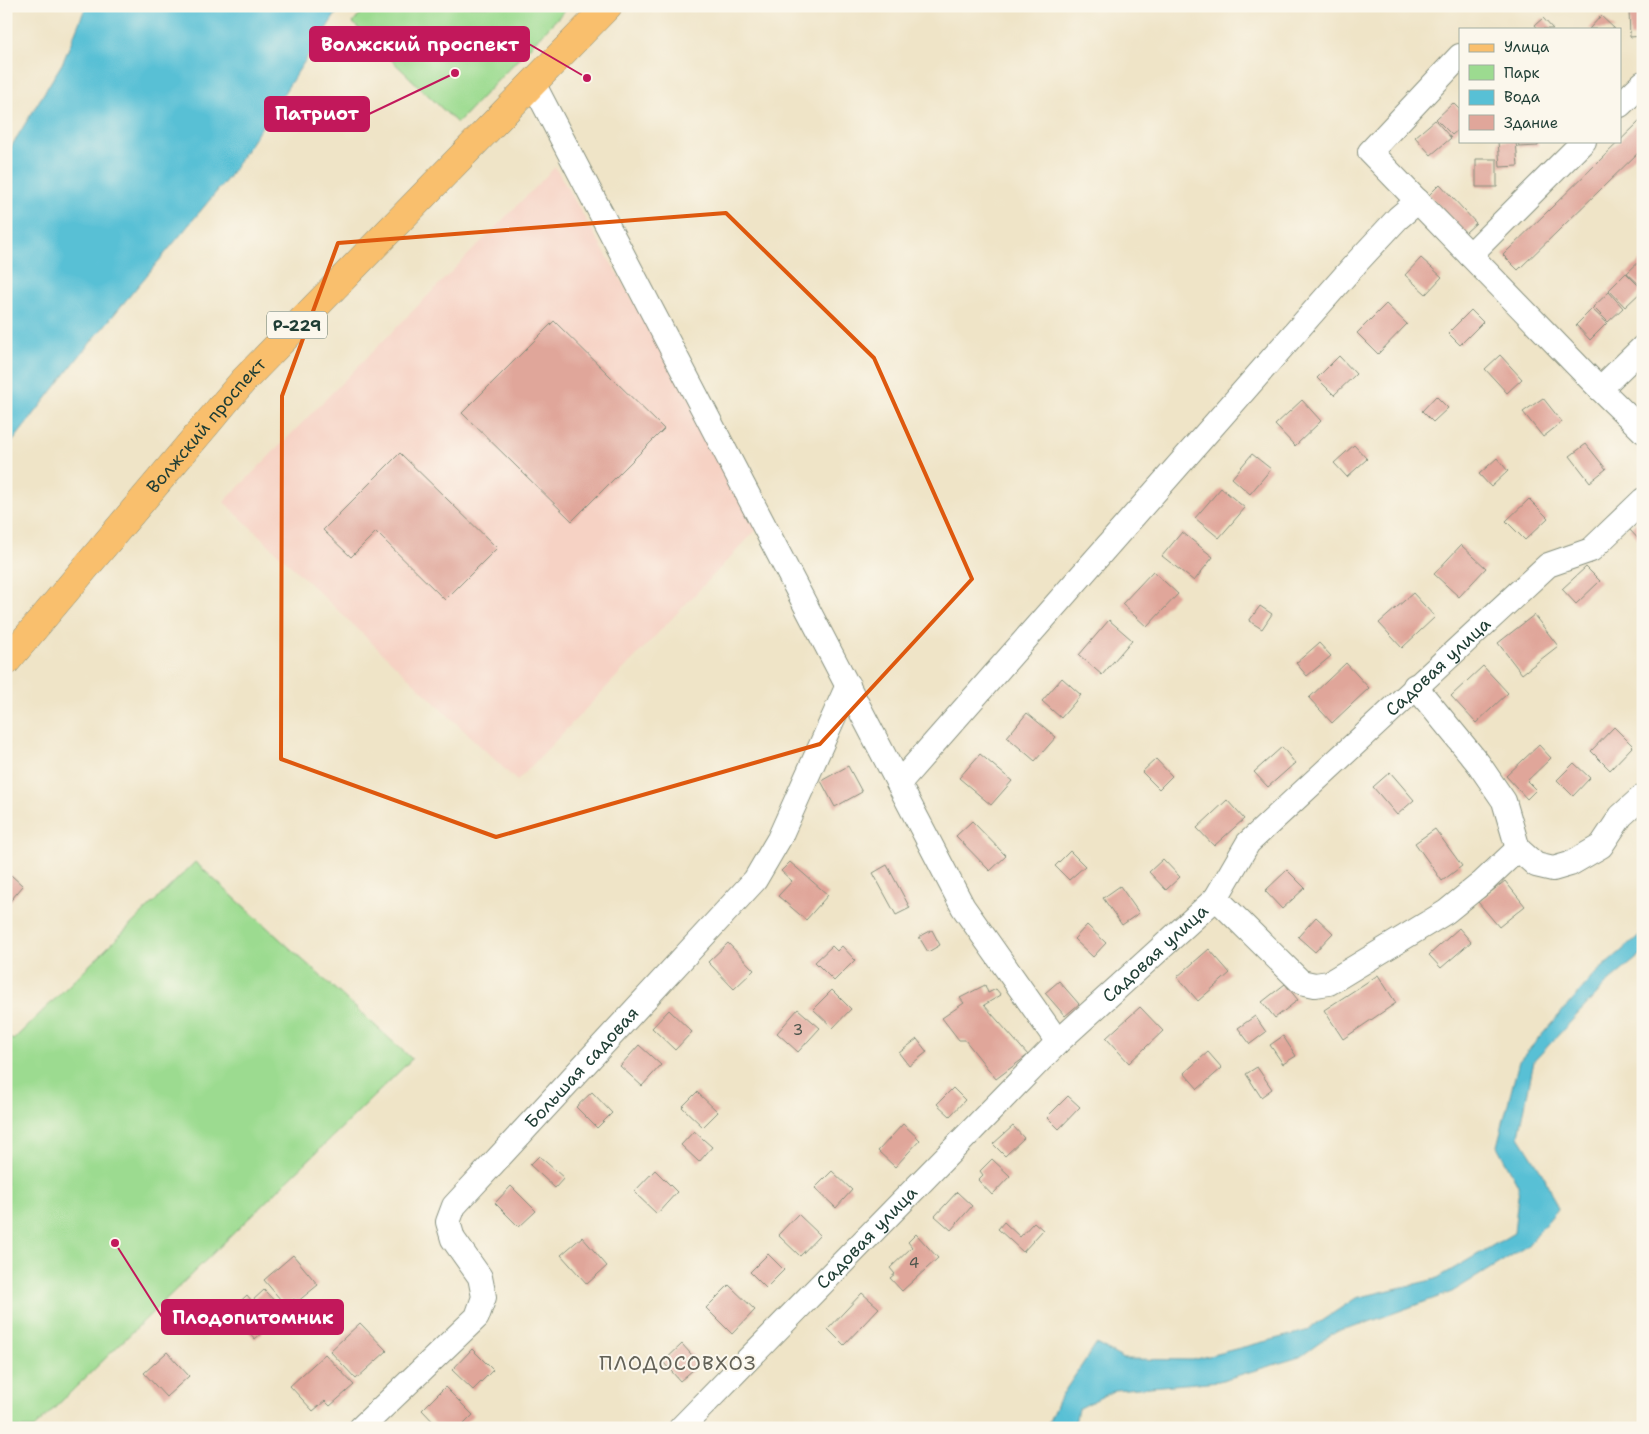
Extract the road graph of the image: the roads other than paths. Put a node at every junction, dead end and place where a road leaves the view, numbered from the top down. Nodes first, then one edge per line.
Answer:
1 (608, 6) edge
2 (1459, 57) edge
3 (1643, 82) edge
4 (533, 83) junction
5 (1622, 103) edge
6 (1583, 142) edge
7 (1418, 201) junction
8 (1470, 255) junction
9 (1643, 347) edge
10 (1600, 389) junction
11 (1643, 431) edge
12 (1643, 500) edge
13 (6, 662) edge
14 (848, 685) junction
15 (1416, 686) junction
16 (899, 782) junction
17 (1643, 796) edge
18 (1518, 849) junction
19 (1216, 898) junction
20 (1058, 1042) junction
21 (362, 1428) edge
22 (681, 1428) edge

1 - 4 main road, Волжский проспект / Р-229
2 - 7 street
3 - 5 street
4 - 13 main road, Волжский проспект / Р-229
4 - 14 street
6 - 8 street
7 - 8 street
7 - 16 street
8 - 10 street
9 - 10 street
10 - 11 street
12 - 15 street, Садовая улица
14 - 16 street
14 - 21 street, Большая садовая
15 - 18 street
15 - 19 street, Садовая улица
16 - 20 street
17 - 18 street
18 - 19 street
19 - 20 street, Садовая улица
20 - 22 street, Садовая улица

